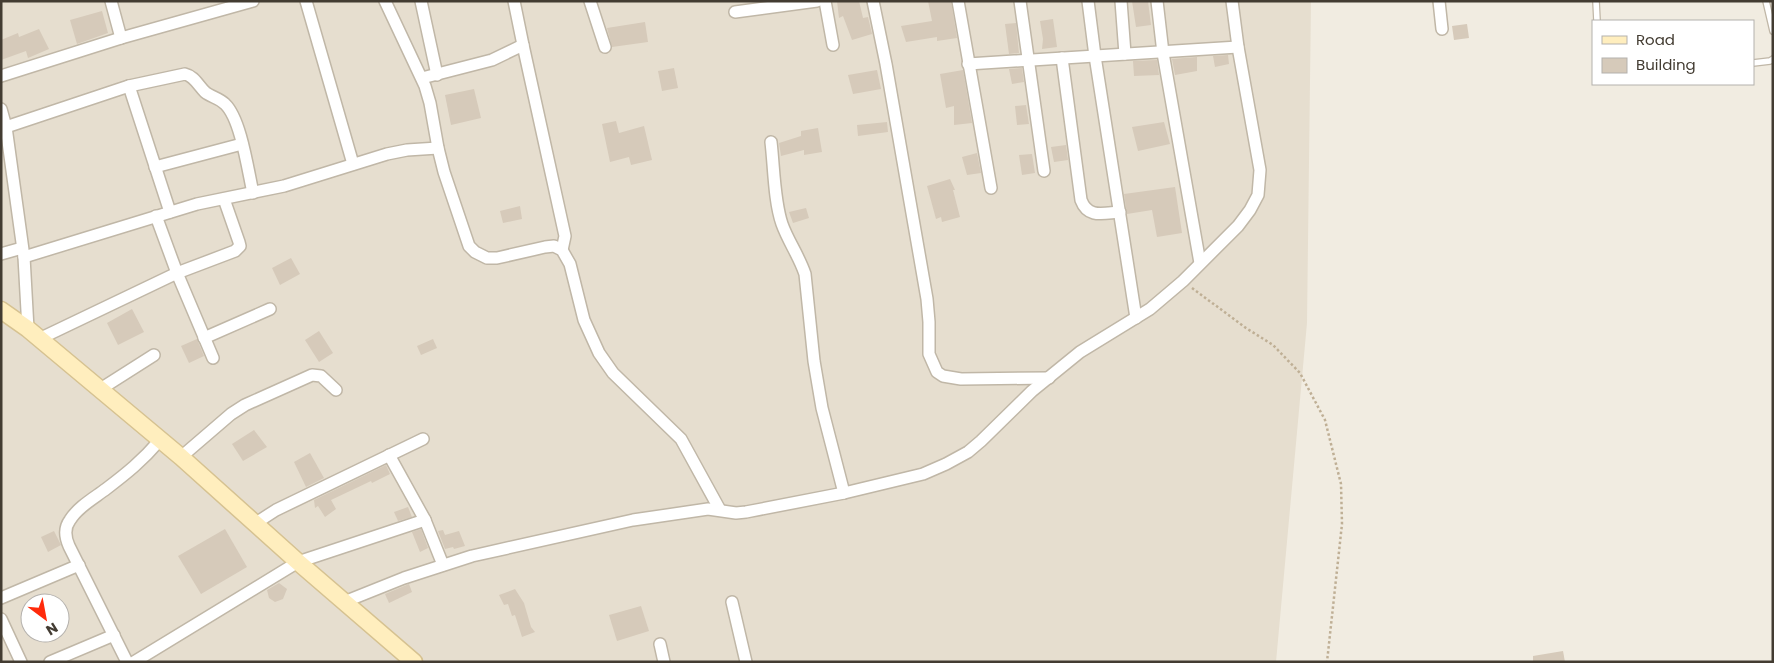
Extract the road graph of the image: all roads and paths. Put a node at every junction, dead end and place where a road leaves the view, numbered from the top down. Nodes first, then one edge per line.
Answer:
1 (111, 1) edge
2 (253, 1) edge
3 (306, 1) edge
4 (385, 1) edge
5 (422, 1) edge
6 (514, 1) edge
7 (590, 1) edge
8 (817, 1) edge
9 (825, 1) edge
10 (873, 1) edge
11 (958, 1) edge
12 (1020, 1) edge
13 (1088, 1) edge
14 (1121, 1) edge
15 (1157, 1) edge
16 (1232, 1) edge
17 (1439, 1) edge
18 (1596, 1) edge
19 (1766, 1) edge
20 (222, 5) edge
21 (735, 12) dead end
22 (1597, 20) edge
23 (1442, 29) dead end
24 (1773, 31) edge
25 (121, 38) junction
26 (833, 44) dead end
27 (523, 45) junction
28 (606, 47) dead end
29 (1238, 47) junction
30 (1163, 53) junction
31 (1125, 54) junction
32 (1095, 56) junction
33 (1062, 58) junction
34 (1773, 59) edge
35 (1028, 60) junction
36 (1754, 63) edge
37 (968, 64) junction
38 (437, 75) junction
39 (1, 76) edge
40 (422, 78) junction
41 (129, 86) junction
42 (2, 112) edge
43 (6, 127) junction
44 (771, 142) dead end
45 (242, 144) junction
46 (438, 148) junction
47 (353, 164) junction
48 (155, 166) junction
49 (1044, 171) dead end
50 (992, 188) dead end
51 (253, 193) junction
52 (224, 199) junction
53 (170, 212) junction
54 (1120, 212) junction
55 (156, 216) junction
56 (562, 250) junction
57 (23, 252) junction
58 (1, 254) edge
59 (1200, 263) junction
60 (177, 273) junction
61 (1182, 281) junction
62 (270, 309) dead end
63 (1, 310) edge
64 (1136, 318) junction
65 (34, 334) junction
66 (204, 338) junction
67 (154, 355) dead end
68 (213, 358) dead end
69 (1049, 378) junction
70 (99, 390) junction
71 (336, 390) dead end
72 (424, 439) dead end
73 (160, 440) junction
74 (389, 456) junction
75 (181, 457) junction
76 (844, 493) junction
77 (720, 510) junction
78 (425, 520) junction
79 (256, 523) junction
80 (298, 562) junction
81 (79, 565) junction
82 (443, 565) junction
83 (1, 598) edge
84 (344, 602) junction
85 (732, 602) dead end
86 (1, 619) edge
87 (114, 635) junction
88 (660, 644) dead end
89 (22, 662) edge
90 (50, 662) edge
91 (127, 662) edge
92 (134, 662) edge
93 (414, 662) edge
94 (664, 662) edge
95 (746, 662) edge
96 (1327, 662) edge

1 - 25 street
2 - 20 street
3 - 47 street
4 - 40 street
5 - 38 street
6 - 27 street
7 - 28 street
8 - 21 street
9 - 26 street
10 - 69 street
11 - 37 street
12 - 35 street
13 - 32 street
14 - 31 street
15 - 30 street
16 - 29 street
17 - 23 street
18 - 22 lane
19 - 24 lane
20 - 25 street
25 - 39 street
27 - 38 street
27 - 56 street
29 - 30 street
29 - 59 street
30 - 31 street
30 - 59 street
31 - 32 street
32 - 33 street
32 - 54 street
33 - 35 street
33 - 54 street
34 - 36 lane
35 - 37 street
35 - 49 street
37 - 50 street
38 - 40 street
40 - 46 street
41 - 43 street
41 - 45 street
41 - 48 street
42 - 43 street
43 - 57 street
44 - 76 street
45 - 48 street
45 - 51 street
46 - 47 street
46 - 56 street
47 - 51 street
48 - 53 street
51 - 52 street
52 - 53 street
52 - 60 street
53 - 55 street
54 - 64 street
55 - 57 street
55 - 60 street
56 - 77 street
57 - 58 street
57 - 65 street
59 - 61 street
60 - 65 street
60 - 66 street
61 - 64 street
61 - 96 path
62 - 66 street
63 - 65 main road
64 - 69 street
65 - 70 main road
66 - 68 street
67 - 70 street
69 - 76 street
70 - 73 main road
71 - 75 street
72 - 74 street
73 - 75 main road
73 - 81 street
74 - 78 street
74 - 79 street
75 - 79 main road
76 - 77 street
77 - 82 street
78 - 80 street
78 - 82 street
79 - 80 main road
80 - 84 main road
80 - 92 street
81 - 83 street
81 - 87 street
82 - 84 street
84 - 93 main road
85 - 95 street
86 - 89 street
87 - 90 street
87 - 91 street
88 - 94 street

